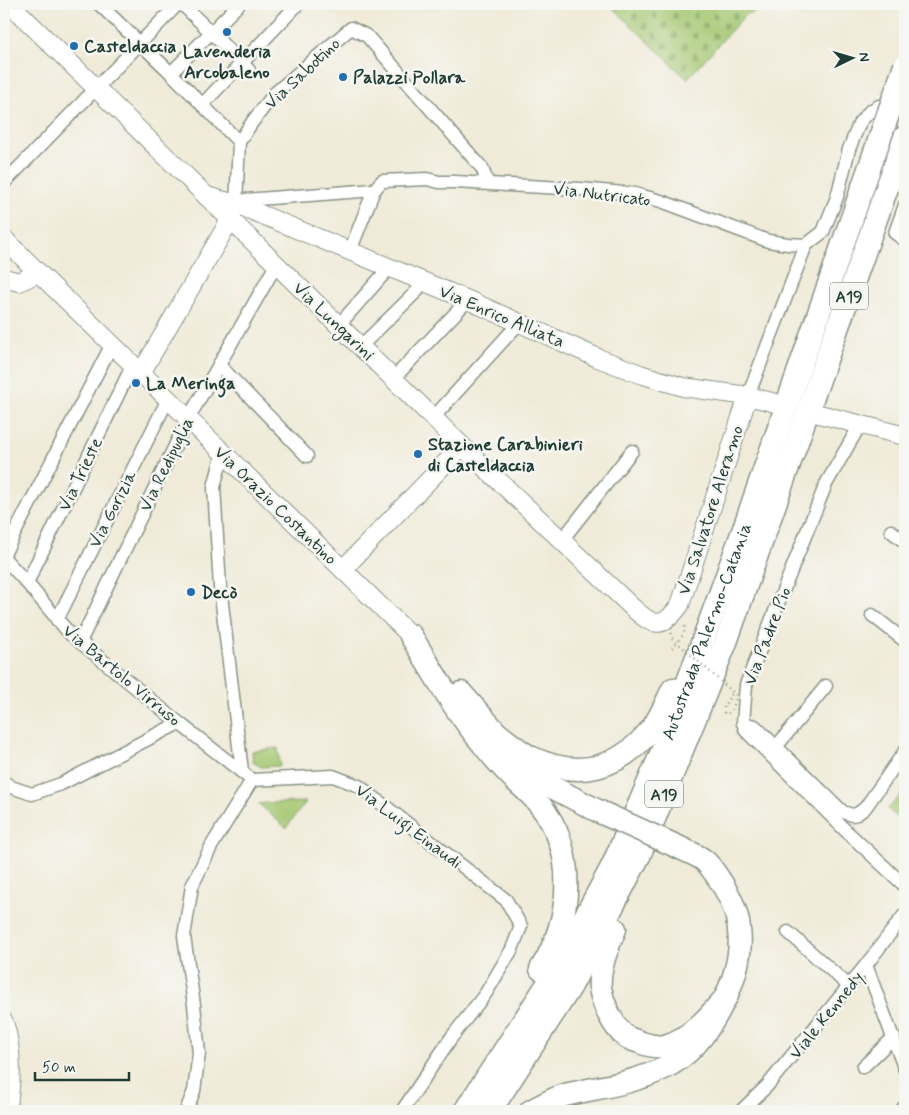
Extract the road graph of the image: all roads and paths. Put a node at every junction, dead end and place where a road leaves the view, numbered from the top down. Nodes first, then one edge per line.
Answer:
1 (10, 4) edge
2 (99, 4) edge
3 (178, 4) edge
4 (182, 4) edge
5 (238, 4) edge
6 (298, 4) edge
7 (211, 32) junction
8 (140, 43) junction
9 (246, 66) junction
10 (905, 66) edge
11 (171, 73) junction
12 (97, 88) junction
13 (202, 105) junction
14 (895, 118) edge
15 (905, 137) edge
16 (239, 142) junction
17 (4, 183) edge
18 (488, 184) junction
19 (374, 190) junction
20 (905, 207) edge
21 (233, 212) junction
22 (4, 238) edge
23 (905, 240) edge
24 (806, 245) junction
25 (350, 251) junction
26 (276, 265) junction
27 (389, 268) junction
28 (38, 273) junction
29 (4, 278) edge
30 (417, 291) dead end
31 (468, 300) junction
32 (520, 322) junction
33 (338, 326) junction
34 (112, 344) junction
35 (360, 347) junction
36 (218, 365) junction
37 (137, 368) junction
38 (393, 380) junction
39 (748, 396) junction
40 (168, 399) junction
41 (776, 403) dead end
42 (819, 414) dead end
43 (433, 418) junction
44 (188, 419) junction
45 (860, 425) junction
46 (905, 436) edge
47 (462, 446) junction
48 (632, 450) dead end
49 (223, 453) junction
50 (793, 455) junction
51 (307, 456) dead end
52 (891, 530) dead end
53 (743, 531) junction
54 (562, 540) junction
55 (905, 542) edge
56 (4, 554) edge
57 (4, 558) edge
58 (343, 570) junction
59 (27, 583) junction
60 (872, 615) dead end
61 (57, 620) junction
62 (670, 622) junction
63 (411, 636) junction
64 (905, 641) edge
65 (80, 642) junction
66 (672, 648) dead end
67 (826, 686) dead end
68 (724, 712) dead end
69 (744, 723) junction
70 (179, 724) junction
71 (492, 730) junction
72 (776, 747) junction
73 (905, 751) edge
74 (242, 771) junction
75 (252, 780) junction
76 (4, 782) edge
77 (905, 886) edge
78 (905, 914) edge
79 (788, 932) dead end
80 (866, 965) junction
81 (849, 986) junction
82 (727, 996) junction
83 (4, 1022) edge
84 (894, 1037) junction
85 (863, 1067) dead end
86 (905, 1070) edge
87 (905, 1106) edge
88 (7, 1111) edge
89 (186, 1111) edge
90 (402, 1111) edge
91 (451, 1111) edge
92 (465, 1111) edge
93 (490, 1111) edge
94 (531, 1111) edge
95 (741, 1111) edge
96 (901, 1111) edge

1 - 12 street
2 - 8 street
3 - 8 street
4 - 7 street
5 - 7 street
6 - 9 street
7 - 9 street
7 - 11 street
8 - 11 street
8 - 12 street
9 - 13 street
10 - 14 highway, A19, bridge
11 - 13 street
12 - 17 street
12 - 21 street, Via Enrico Alliata
13 - 16 street
14 - 24 street
14 - 53 highway, Autostrada Palermo-Catania / A19
15 - 50 highway, Autostrada Palermo-Catania / A19
16 - 18 street, Via Sabotino
16 - 21 street
18 - 19 street, Via Nutricato
18 - 24 street, Via Nutricato
19 - 21 street, Via Nutricato
19 - 25 street
20 - 23 street
21 - 25 street, Via Enrico Alliata
21 - 26 street, Via Lungarini
21 - 37 street
22 - 28 street, Via Orazio Costantino
24 - 39 street
25 - 27 street, Via Enrico Alliata
26 - 33 street, Via Lungarini
26 - 36 street, Via Redipuglia
27 - 31 street, Via Enrico Alliata
27 - 33 street
28 - 29 street
28 - 34 street, Via Orazio Costantino
30 - 35 street
31 - 32 street, Via Enrico Alliata
31 - 38 street
32 - 39 street, Via Enrico Alliata
32 - 43 street
33 - 35 street, Via Lungarini
34 - 37 street, Via Orazio Costantino
34 - 56 street
35 - 38 street, Via Lungarini
36 - 44 street, Via Redipuglia
36 - 51 street
37 - 40 street, Via Orazio Costantino
37 - 59 street, Via Trieste
38 - 43 street, Via Lungarini
39 - 41 street, Via Enrico Alliata
39 - 62 street, Via Salvatore Aleramo
40 - 44 street, Via Orazio Costantino
40 - 61 street, Via Gorizia
42 - 45 street
43 - 47 street, Via Lungarini
44 - 49 street, Via Orazio Costantino
44 - 65 street, Via Redipuglia
45 - 46 street
45 - 69 street, Via Padre Pio
47 - 54 street, Via Lungarini
47 - 58 street
48 - 54 street
49 - 58 street, Via Orazio Costantino
49 - 74 street
50 - 82 highway
50 - 93 highway, Autostrada Palermo-Catania / A19
52 - 55 street
53 - 71 highway
53 - 92 highway, Autostrada Palermo-Catania / A19
54 - 62 street, Via Lungarini
57 - 59 street, Via Bartolo Virruso
58 - 63 street, Via Orazio Costantino
59 - 61 street, Via Bartolo Virruso
60 - 64 street
61 - 65 street, Via Bartolo Virruso
62 - 66 path
62 - 68 path, bridge
63 - 71 highway
63 - 91 highway
65 - 70 street, Via Bartolo Virruso
67 - 72 street
69 - 72 street
69 - 77 street
70 - 74 street, Via Bartolo Virruso
70 - 76 street
71 - 82 highway, bridge
72 - 73 street
74 - 75 street, Via Bartolo Virruso
75 - 89 street
75 - 90 street, Via Luigi Einaudi
78 - 80 street, Viale Kennedy
79 - 81 street
80 - 81 street, Viale Kennedy
80 - 84 street
81 - 95 street, Viale Kennedy
82 - 94 highway
83 - 88 street
84 - 85 street
84 - 86 street
87 - 96 street

